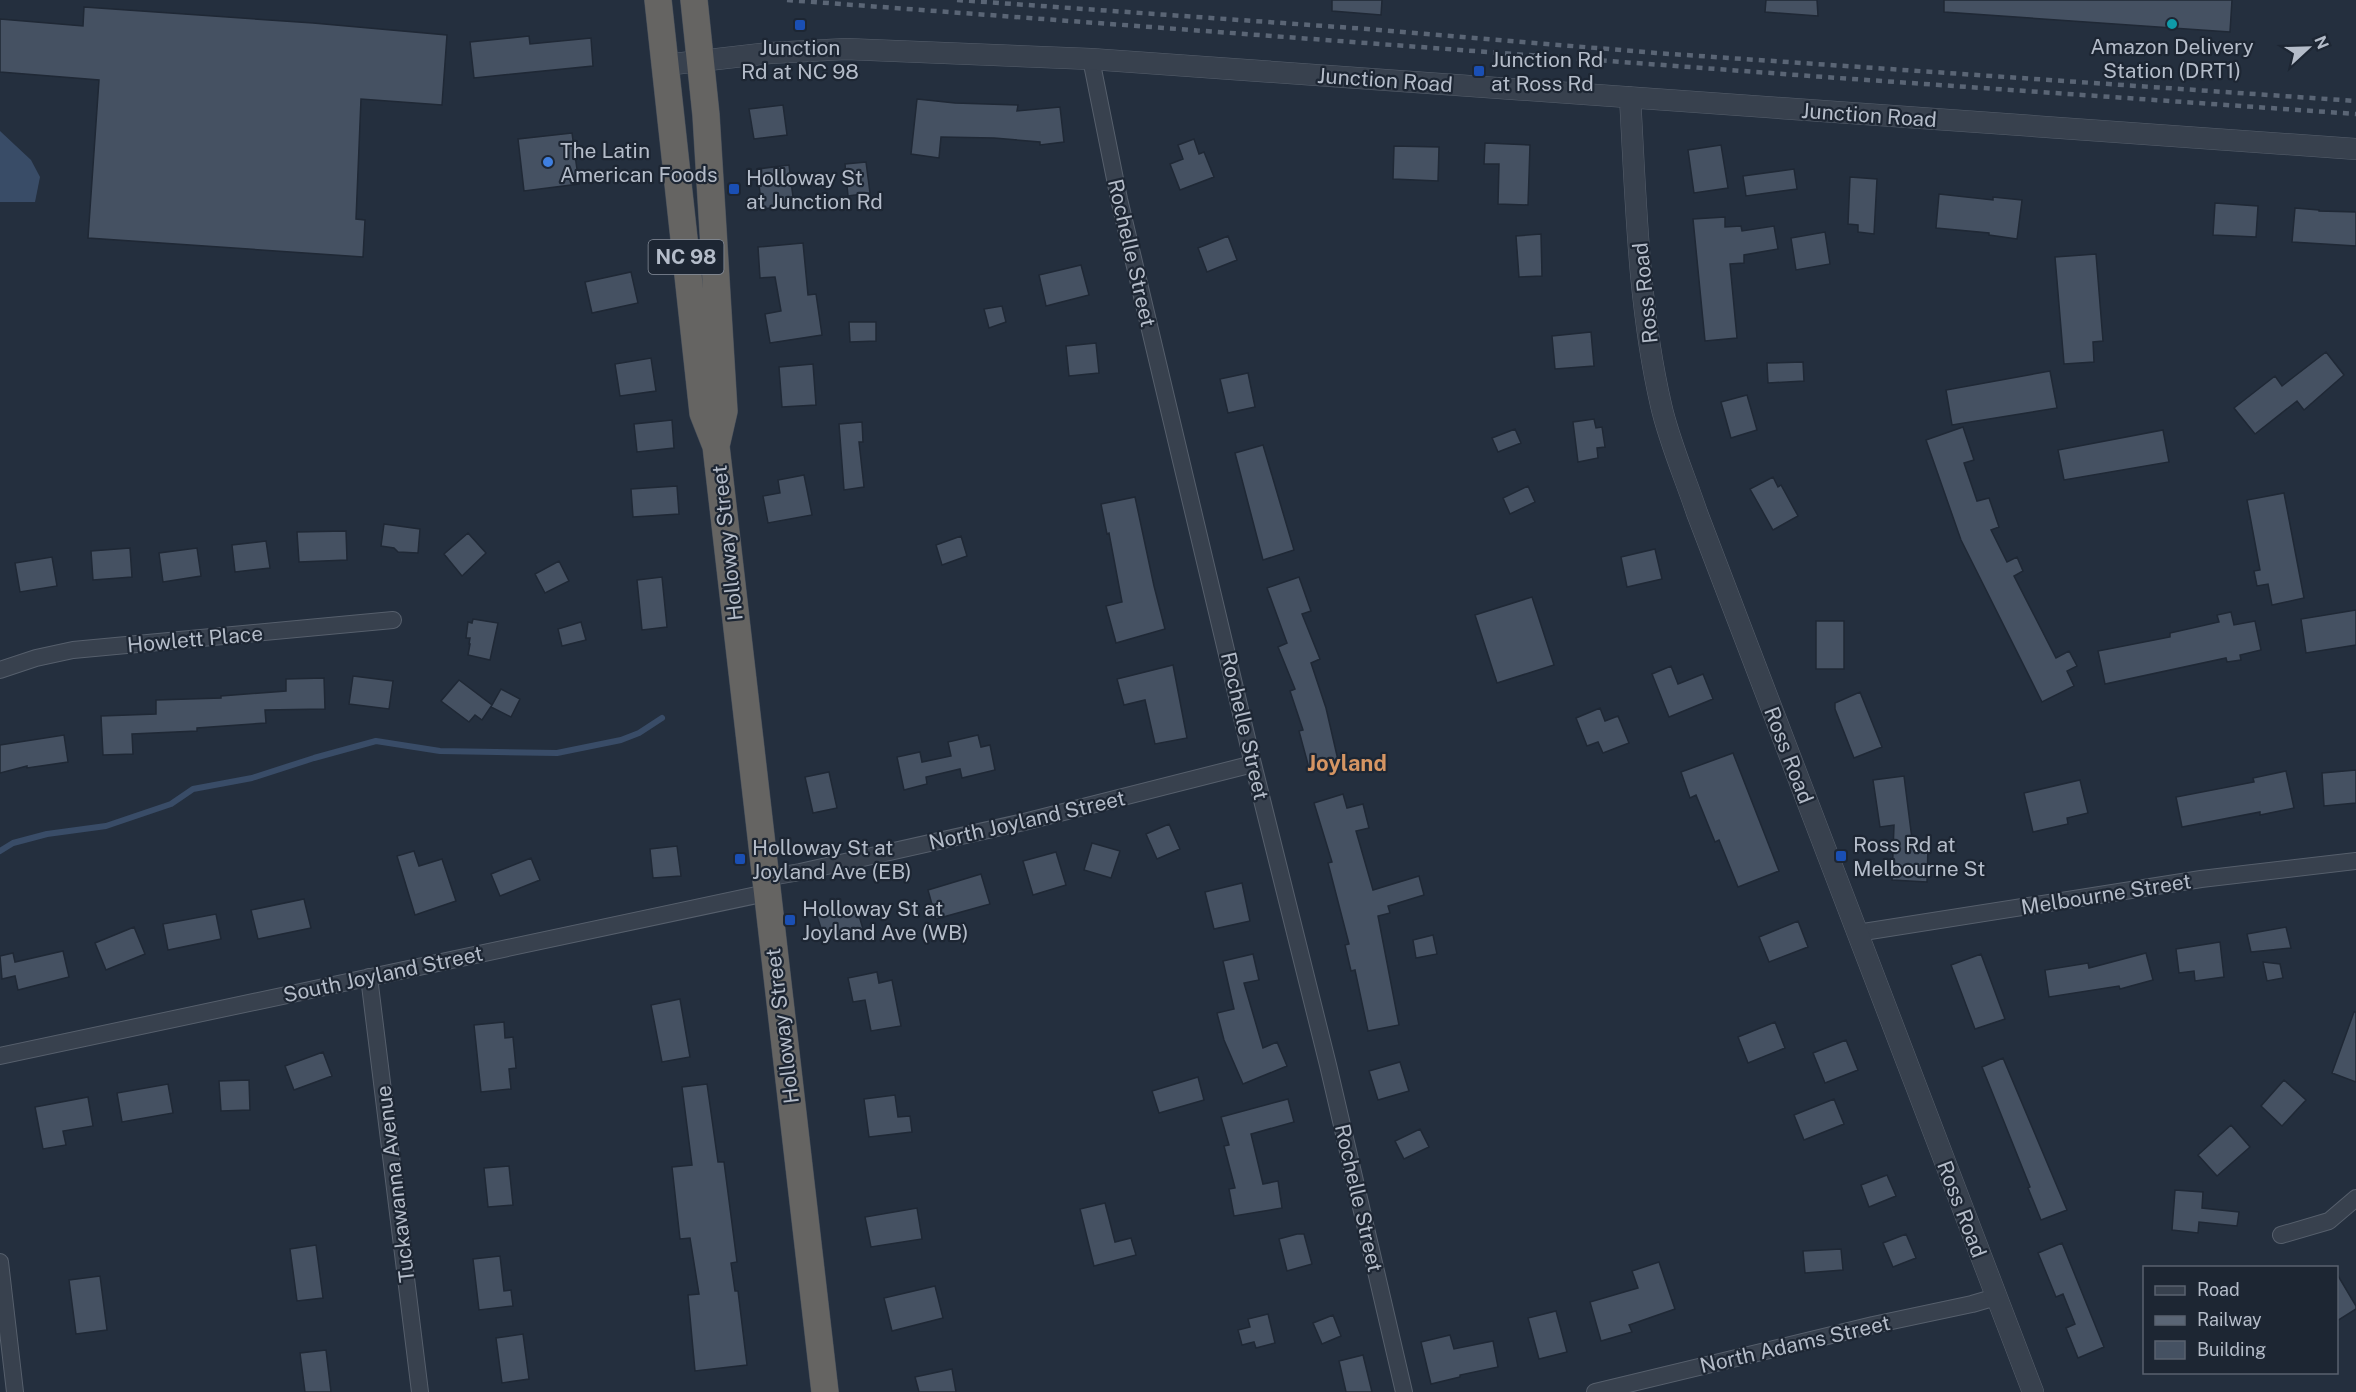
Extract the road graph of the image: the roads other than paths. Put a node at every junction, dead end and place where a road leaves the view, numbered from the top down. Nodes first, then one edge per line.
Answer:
1 (658, 0) edge
2 (694, 0) edge
3 (1091, 59) junction
4 (700, 62) junction
5 (665, 65) junction
6 (1630, 97) junction
7 (2356, 148) edge
8 (717, 446) junction
9 (393, 620) dead end
10 (0, 670) edge
11 (1253, 764) junction
12 (2356, 861) edge
13 (766, 885) junction
14 (1857, 933) junction
15 (369, 977) junction
16 (0, 1056) edge
17 (2356, 1198) edge
18 (2281, 1235) dead end
19 (0, 1262) edge
20 (1996, 1297) junction
21 (15, 1392) edge
22 (420, 1392) edge
23 (825, 1392) edge
24 (1404, 1392) edge
25 (1595, 1392) edge
26 (2033, 1392) edge

1 - 5 highway, Holloway Street / NC 98
2 - 4 highway, Holloway Street / NC 98
3 - 4 street, Junction Road
3 - 6 street, Junction Road
3 - 11 street, Rochelle Street
4 - 5 street, Junction Road
4 - 8 highway, Holloway Street / NC 98
5 - 8 highway, Holloway Street / NC 98
6 - 7 street, Junction Road
6 - 14 street, Ross Road
8 - 13 highway, Holloway Street / NC 98
9 - 10 street, Howlett Place
11 - 13 street, North Joyland Street
11 - 24 street, Rochelle Street
12 - 14 street, Melbourne Street
13 - 15 street, South Joyland Street
13 - 23 highway, Holloway Street / NC 98
14 - 20 street, Ross Road
15 - 16 street, South Joyland Street
15 - 22 street, Tuckawanna Avenue
17 - 18 street
19 - 21 street
20 - 25 street, North Adams Street
20 - 26 street, Ross Road

